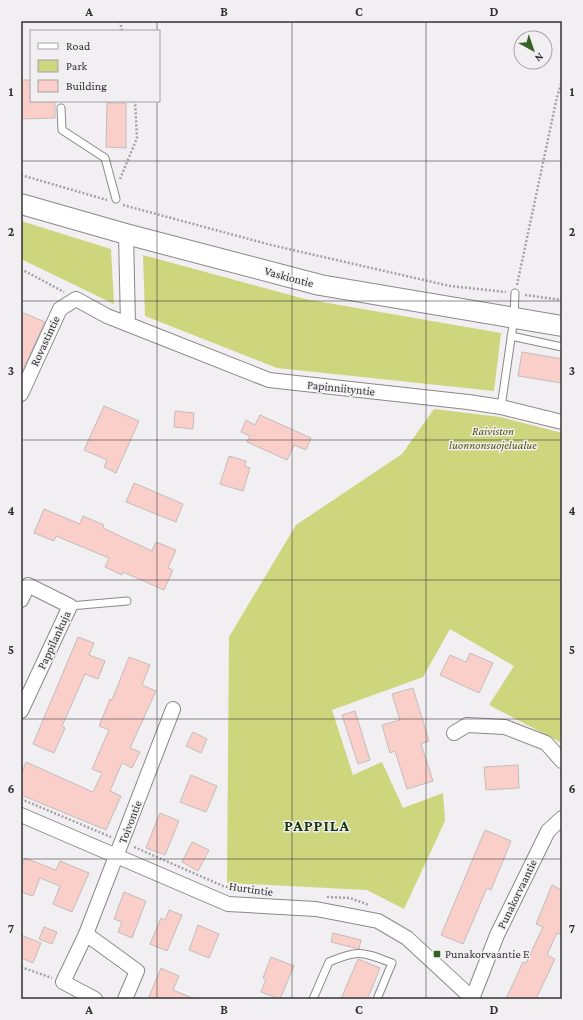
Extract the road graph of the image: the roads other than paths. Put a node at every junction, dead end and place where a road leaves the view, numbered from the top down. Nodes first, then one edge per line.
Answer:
1 (61, 108) dead end
2 (115, 201) road end
3 (21, 204) edge
4 (126, 234) junction
5 (515, 293) road end
6 (128, 324) junction
7 (562, 326) edge
8 (512, 327) junction
9 (562, 347) edge
10 (21, 394) edge
11 (501, 407) junction
12 (562, 422) edge
13 (21, 600) edge
14 (127, 601) dead end
15 (70, 606) junction
16 (173, 709) dead end
17 (21, 711) edge
18 (454, 732) dead end
19 (562, 761) edge
20 (21, 815) edge
21 (562, 818) edge
22 (117, 856) junction
23 (86, 934) junction
24 (95, 999) edge
25 (125, 999) edge
26 (313, 999) edge
27 (377, 999) edge
28 (472, 999) edge

1 - 2 lane
3 - 4 main road, Vaskiontie
4 - 6 street
4 - 8 main road, Vaskiontie
5 - 8 lane
6 - 10 street, Rovastintie
6 - 11 street, Papinniityntie
7 - 8 main road, Vaskiontie
8 - 9 lane
8 - 11 lane
11 - 12 street, Papinniityntie
13 - 15 street, Pappilankuja
14 - 15 lane
15 - 17 street, Pappilankuja
16 - 22 street, Toivontie
18 - 19 street
20 - 22 street, Hurtintie
21 - 28 street, Punakorvaantie
22 - 23 street, Toivontie
22 - 28 street, Hurtintie
23 - 24 street, Toivontie
23 - 25 street
26 - 27 lane

